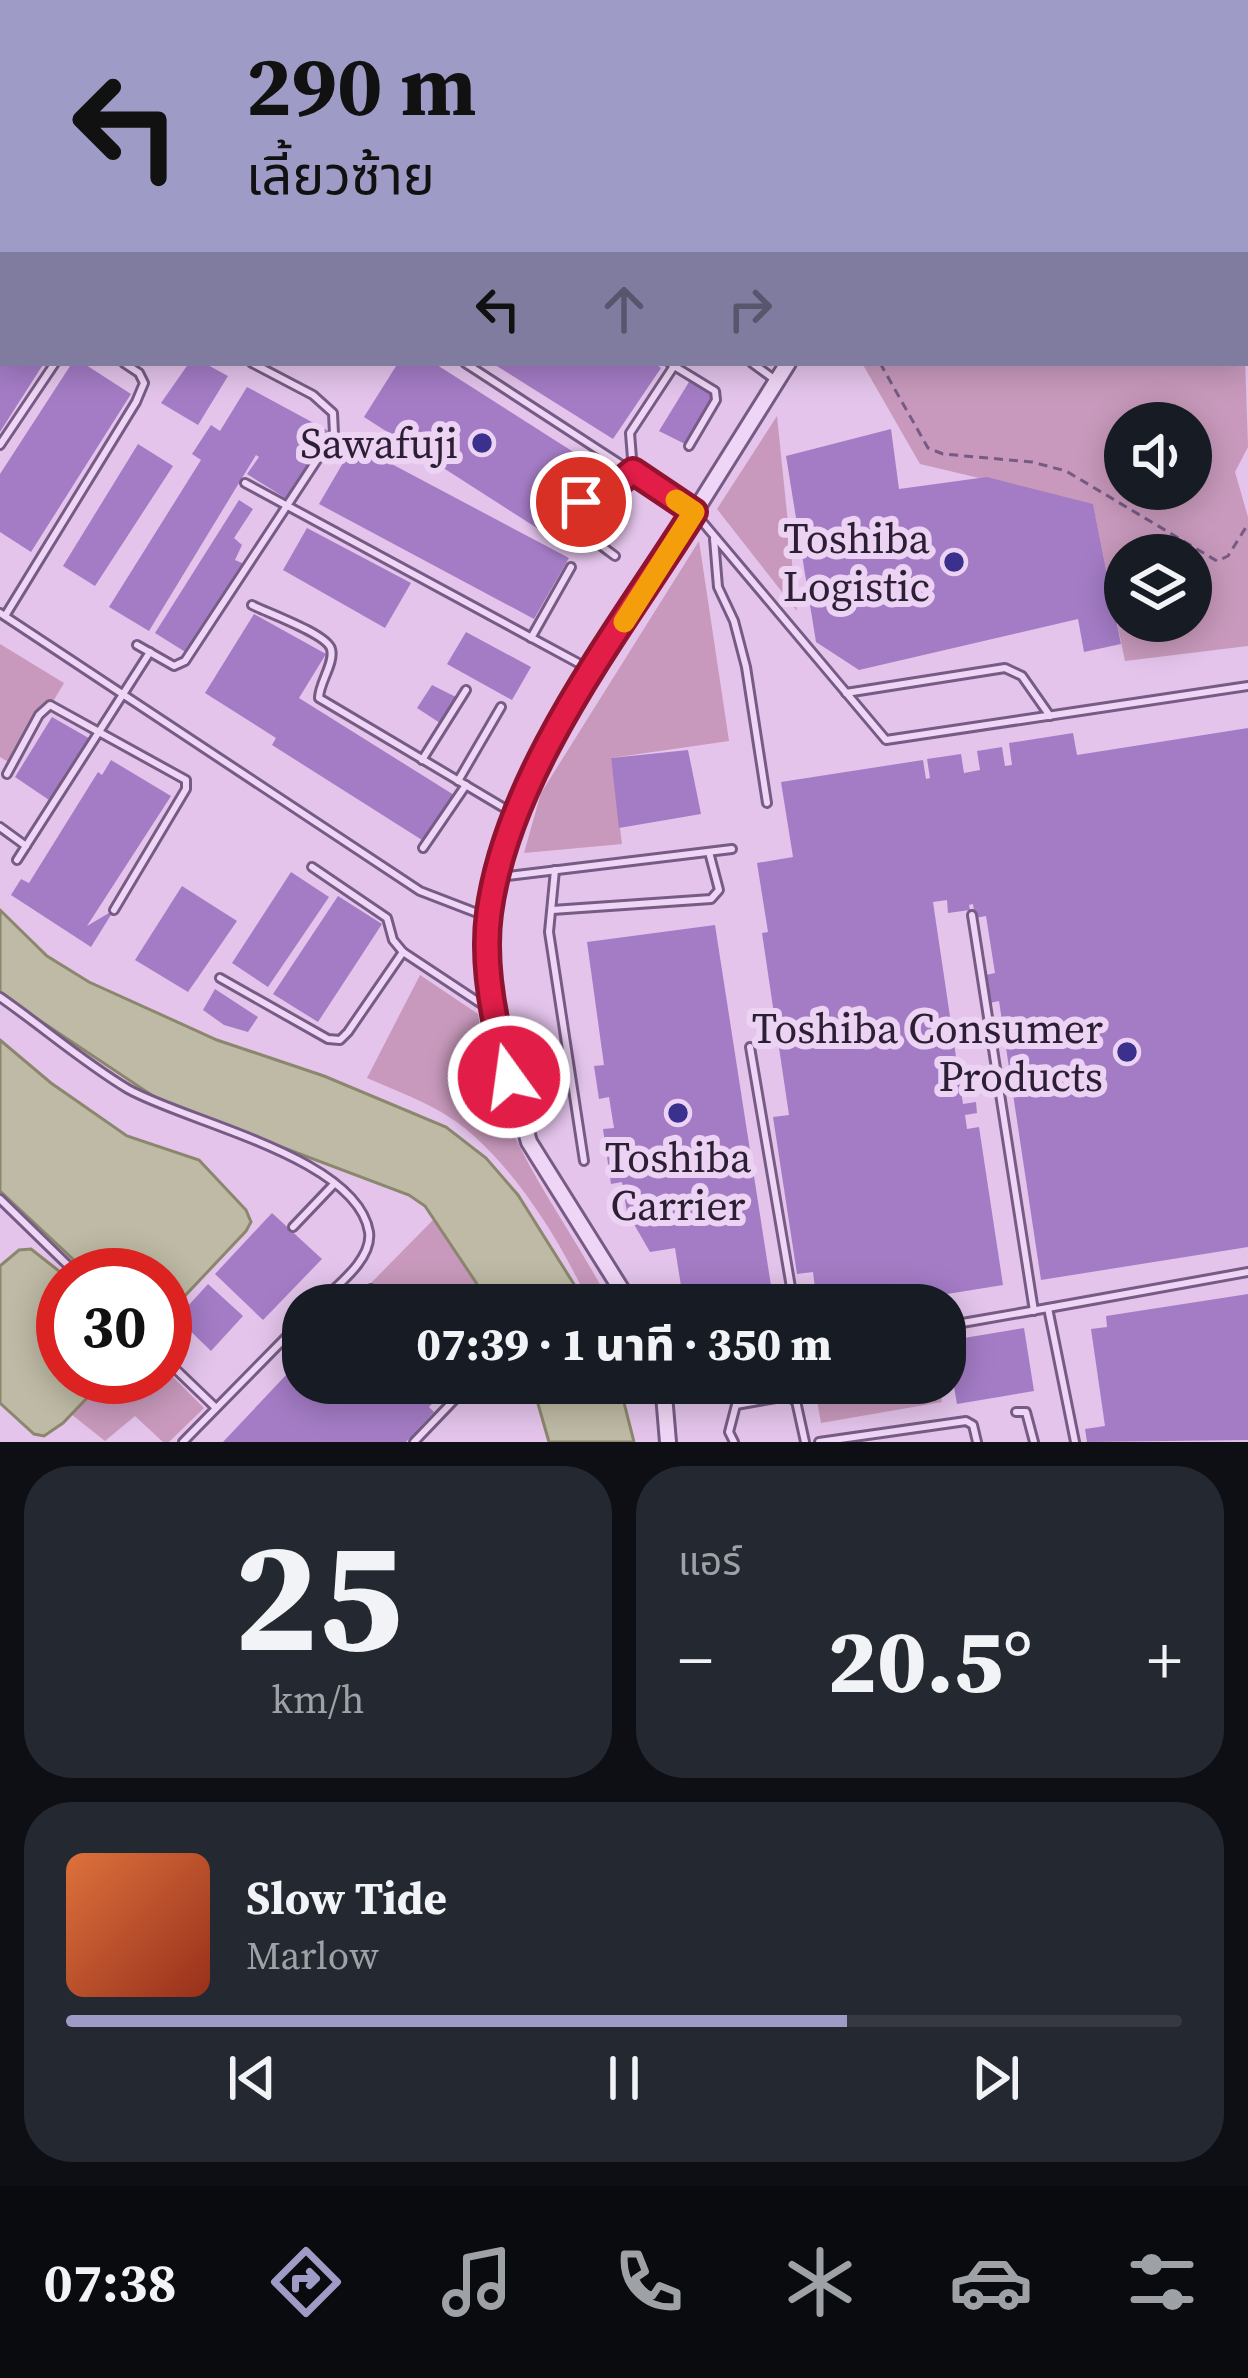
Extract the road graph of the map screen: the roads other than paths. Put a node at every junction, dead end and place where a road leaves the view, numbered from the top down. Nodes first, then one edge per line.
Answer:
1 (53, 366) edge
2 (128, 366) edge
3 (258, 366) edge
4 (470, 366) edge
5 (671, 366) edge
6 (675, 366) edge
7 (756, 366) edge
8 (786, 366) edge
9 (777, 381) junction
10 (0, 445) edge
11 (689, 446) dead end
12 (633, 471) junction
13 (245, 483) dead end
14 (286, 506) junction
15 (694, 512) junction
16 (713, 536) junction
17 (615, 556) dead end
18 (572, 566) dead end
19 (252, 605) dead end
20 (2, 614) edge
21 (531, 638) junction
22 (137, 645) dead end
23 (151, 652) junction
24 (593, 671) junction
25 (1248, 686) edge
26 (466, 690) dead end
27 (125, 692) junction
28 (846, 693) junction
29 (501, 706) dead end
30 (1050, 716) junction
31 (101, 730) junction
32 (422, 760) junction
33 (7, 774) dead end
34 (462, 783) junction
35 (767, 803) dead end
36 (514, 814) junction
37 (0, 826) edge
38 (26, 846) junction
39 (423, 848) dead end
40 (732, 849) dead end
41 (709, 852) junction
42 (17, 860) dead end
43 (312, 867) dead end
44 (555, 870) junction
45 (496, 877) junction
46 (114, 910) dead end
47 (553, 910) junction
48 (972, 916) dead end
49 (488, 917) junction
50 (404, 952) junction
51 (220, 978) dead end
52 (0, 997) edge
53 (492, 1011) junction
54 (751, 1047) dead end
55 (584, 1161) dead end
56 (334, 1184) junction
57 (0, 1199) edge
58 (293, 1227) dead end
59 (50, 1248) edge
60 (1248, 1272) edge
61 (338, 1284) edge
62 (618, 1284) edge
63 (790, 1284) edge
64 (1048, 1308) junction
65 (1034, 1311) junction
66 (966, 1322) edge
67 (282, 1340) edge
68 (192, 1385) edge
69 (450, 1404) edge
70 (665, 1404) edge
71 (216, 1408) junction
72 (1016, 1412) dead end
73 (183, 1442) edge
74 (414, 1442) edge
75 (668, 1442) edge
76 (734, 1442) edge
77 (805, 1442) edge
78 (819, 1442) edge
79 (977, 1442) edge
80 (1034, 1442) edge
81 (1075, 1442) edge

1 - 10 lane
2 - 20 lane
3 - 14 lane
4 - 12 lane
5 - 12 lane
6 - 11 lane
7 - 9 lane
8 - 9 street
9 - 15 street
12 - 15 lane
12 - 17 lane
13 - 14 lane
14 - 21 lane
14 - 23 lane
15 - 16 lane
15 - 24 street
16 - 28 lane
16 - 35 lane
18 - 21 lane
19 - 32 lane
20 - 27 lane
21 - 24 lane
22 - 23 lane
23 - 27 lane
24 - 36 street
25 - 30 lane
26 - 32 lane
27 - 31 lane
27 - 49 lane
28 - 30 lane
28 - 30 lane
29 - 34 lane
31 - 33 lane
31 - 38 lane
31 - 46 lane
32 - 34 lane
34 - 36 lane
34 - 39 lane
36 - 45 street
37 - 38 lane
38 - 42 lane
40 - 41 lane
41 - 44 lane
41 - 47 lane
43 - 50 lane
44 - 45 lane
44 - 47 lane
45 - 49 street
47 - 55 lane
48 - 65 lane
49 - 53 street
50 - 51 lane
50 - 53 lane
52 - 56 lane
53 - 62 street
54 - 63 lane
56 - 58 lane
56 - 61 lane
57 - 59 lane
60 - 64 lane
64 - 65 lane
64 - 81 lane
65 - 66 lane
67 - 71 lane
68 - 71 lane
69 - 74 lane
70 - 75 street
71 - 73 lane
72 - 80 lane
76 - 77 lane
78 - 79 lane

